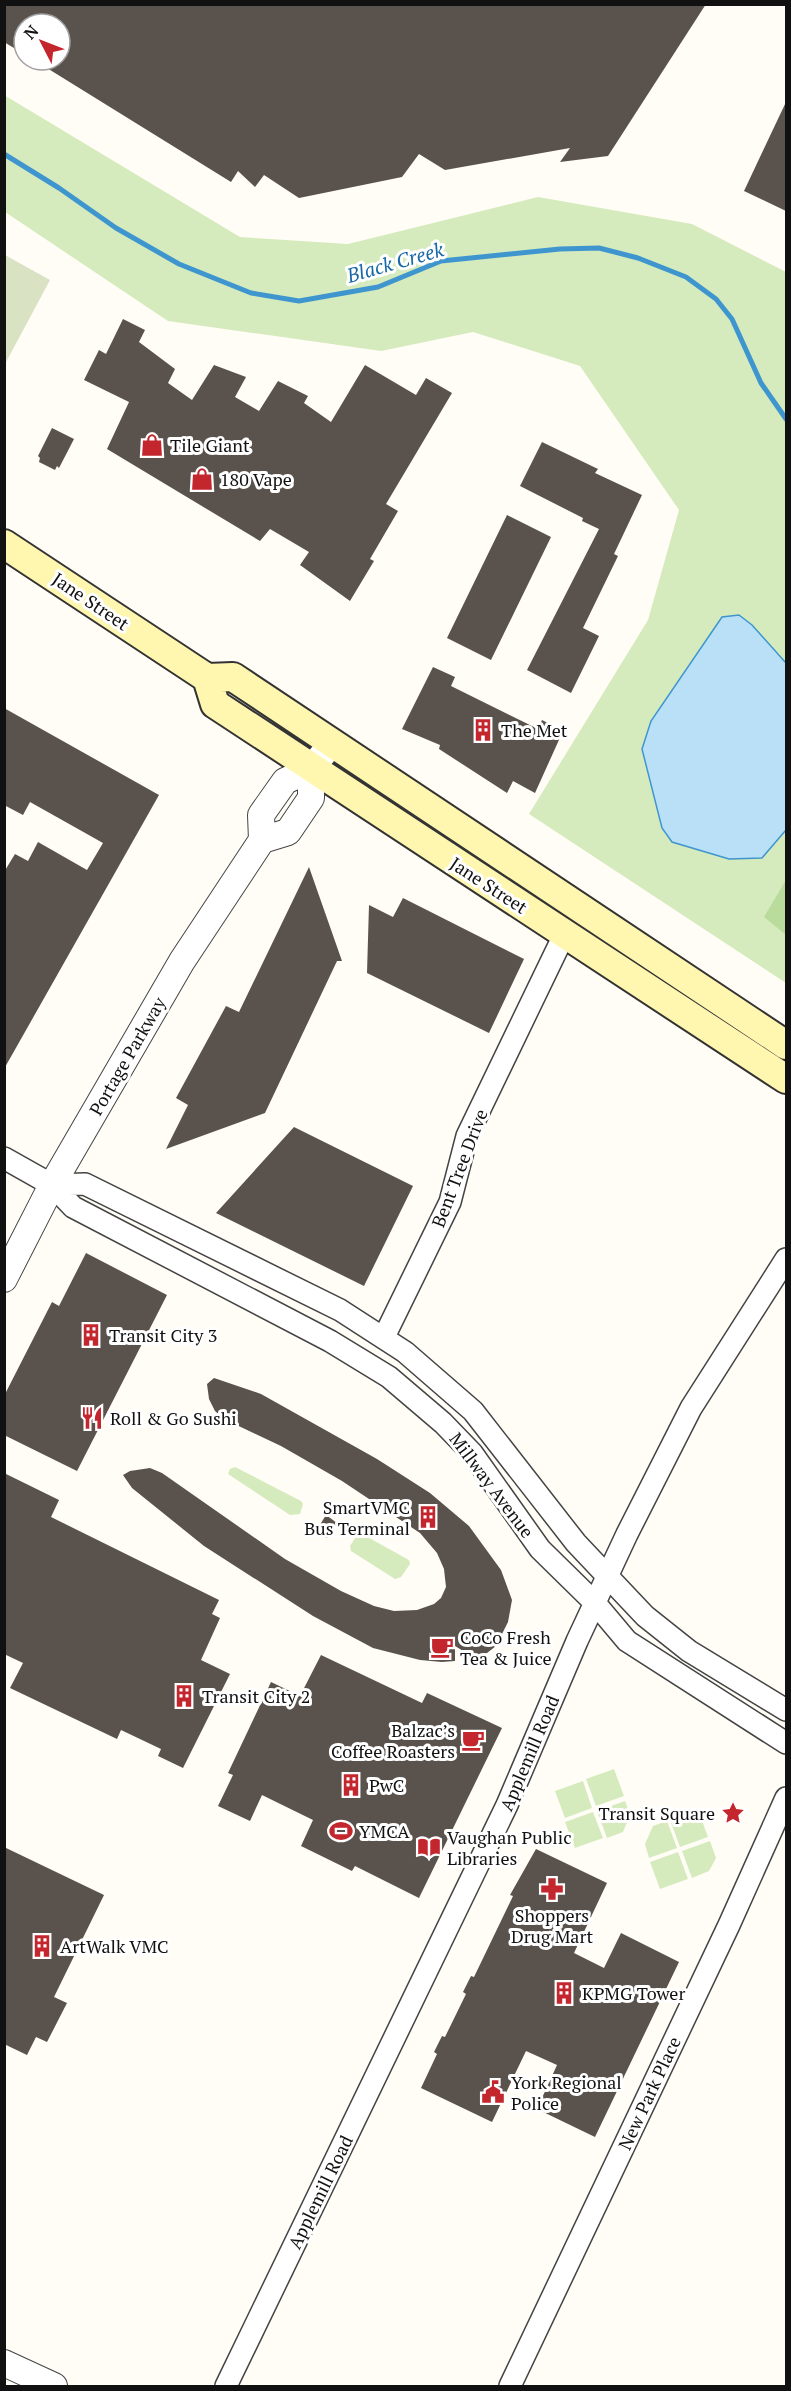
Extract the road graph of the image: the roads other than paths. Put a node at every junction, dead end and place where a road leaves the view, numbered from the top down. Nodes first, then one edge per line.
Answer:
1 (4, 544) edge
2 (207, 678) junction
3 (331, 744) junction
4 (311, 768) junction
5 (564, 935) junction
6 (786, 1045) edge
7 (786, 1079) edge
8 (4, 1158) edge
9 (52, 1185) junction
10 (786, 1259) edge
11 (4, 1279) edge
12 (384, 1337) junction
13 (608, 1577) junction
14 (595, 1603) junction
15 (786, 1710) edge
16 (786, 1743) edge
17 (786, 1798) edge
18 (4, 2362) edge
19 (54, 2386) edge
20 (226, 2386) edge
21 (510, 2386) edge

1 - 2 main road, Jane Street
2 - 3 main road, Jane Street
2 - 4 main road, Jane Street
3 - 4 street
3 - 6 main road, Jane Street
4 - 5 main road, Jane Street
4 - 9 street, Portage Parkway
5 - 7 main road, Jane Street
5 - 12 street, Bent Tree Drive
8 - 9 street, Millway Avenue
9 - 11 street, Portage Parkway
9 - 12 street, Millway Avenue
9 - 14 street, Millway Avenue
10 - 13 street, Applemill Road
12 - 13 street, Millway Avenue
13 - 14 street, Applemill Road
13 - 15 street, Millway Avenue
14 - 16 street, Millway Avenue
14 - 20 street, Applemill Road
17 - 21 street, New Park Place
18 - 19 street

